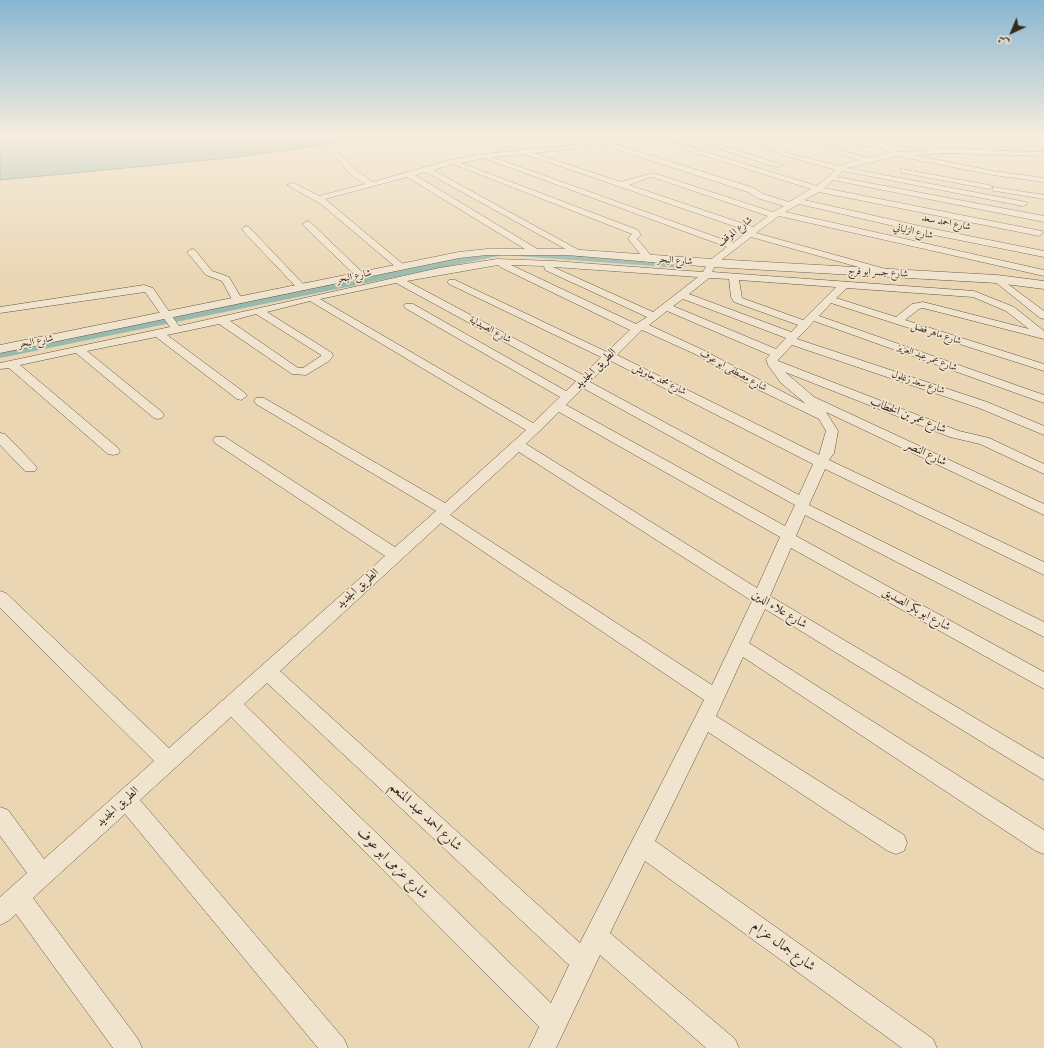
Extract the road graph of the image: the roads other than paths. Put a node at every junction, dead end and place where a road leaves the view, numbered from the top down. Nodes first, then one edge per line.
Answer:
1 (291, 185) dead end
2 (368, 185) edge
3 (425, 185) edge
4 (455, 185) edge
5 (513, 185) edge
6 (564, 185) edge
7 (622, 185) edge
8 (682, 185) edge
9 (735, 185) edge
10 (783, 185) edge
11 (805, 185) edge
12 (823, 185) edge
13 (867, 185) edge
14 (924, 185) edge
15 (978, 185) edge
16 (989, 187) junction
17 (818, 189) junction
18 (810, 193) junction
19 (1028, 194) junction
20 (986, 197) junction
21 (1044, 197) edge
22 (318, 199) junction
23 (793, 203) junction
24 (1024, 204) junction
25 (1019, 215) junction
26 (773, 216) junction
27 (1033, 217) junction
28 (1044, 218) edge
29 (307, 224) dead end
30 (246, 229) dead end
31 (752, 232) junction
32 (1042, 234) edge
33 (853, 240) dead end
34 (734, 246) junction
35 (192, 252) dead end
36 (581, 254) junction
37 (1044, 254) edge
38 (537, 258) junction
39 (650, 259) junction
40 (497, 262) junction
41 (401, 267) junction
42 (709, 270) junction
43 (1044, 273) edge
44 (891, 274) junction
45 (360, 275) junction
46 (734, 278) junction
47 (997, 279) junction
48 (398, 280) junction
49 (452, 282) dead end
50 (845, 284) junction
51 (1044, 285) edge
52 (302, 288) junction
53 (682, 295) junction
54 (311, 298) junction
55 (829, 299) junction
56 (238, 301) junction
57 (409, 306) dead end
58 (0, 310) edge
59 (258, 310) junction
60 (166, 315) junction
61 (1044, 316) edge
62 (221, 320) junction
63 (650, 320) junction
64 (808, 320) junction
65 (898, 321) junction
66 (176, 330) junction
67 (158, 333) junction
68 (1044, 336) edge
69 (792, 339) junction
70 (0, 349) edge
71 (79, 350) junction
72 (608, 356) junction
73 (774, 358) junction
74 (5, 364) edge
75 (1044, 368) edge
76 (582, 381) junction
77 (241, 396) dead end
78 (808, 398) junction
79 (1044, 399) edge
80 (260, 401) dead end
81 (563, 401) junction
82 (158, 415) dead end
83 (824, 417) junction
84 (534, 429) junction
85 (1044, 431) edge
86 (0, 437) edge
87 (220, 440) dead end
88 (518, 445) junction
89 (113, 451) dead end
90 (821, 462) junction
91 (30, 468) dead end
92 (1044, 469) edge
93 (802, 505) junction
94 (1044, 510) edge
95 (443, 512) junction
96 (788, 537) junction
97 (395, 555) junction
98 (1044, 569) edge
99 (0, 598) edge
100 (761, 599) junction
101 (1044, 630) edge
102 (738, 645) junction
103 (267, 671) junction
104 (1044, 681) edge
105 (715, 697) junction
106 (231, 704) junction
107 (705, 718) junction
108 (168, 760) junction
109 (1044, 770) edge
110 (126, 799) junction
111 (0, 818) edge
112 (896, 843) dead end
113 (1044, 843) edge
114 (642, 845) junction
115 (42, 875) junction
116 (18, 897) junction
117 (0, 913) edge
118 (596, 936) junction
119 (584, 962) junction
120 (548, 1041) edge
121 (129, 1048) edge
122 (335, 1048) edge
123 (726, 1048) edge
124 (924, 1048) edge

1 - 22 street
2 - 22 street
3 - 38 street
4 - 36 street
5 - 39 street
6 - 34 street
7 - 31 street
8 - 26 street
9 - 23 street, شارع احمد سعد
10 - 18 street
11 - 17 street
12 - 17 street, شارع الموقف
13 - 25 street
14 - 20 street
15 - 16 street
16 - 19 street
16 - 20 street
17 - 18 street, شارع الموقف
17 - 32 street
18 - 23 street, شارع الموقف
19 - 21 street
19 - 24 street
20 - 24 street
22 - 41 street
23 - 26 street, شارع الموقف
23 - 37 street, شارع احمد سعد
24 - 25 street
25 - 27 street
26 - 31 street, شارع الموقف
26 - 33 street
26 - 43 street, شارع الزلباني
27 - 28 street
27 - 32 street
29 - 45 street
30 - 52 street
31 - 34 street, شارع الموقف
31 - 44 street
34 - 42 street, شارع الموقف
35 - 56 street
36 - 38 street, شارع البحر
36 - 39 street, شارع البحر
38 - 40 street
38 - 41 street, شارع البحر
38 - 42 street
38 - 63 street
39 - 42 street, شارع البحر
40 - 48 street
40 - 63 street
41 - 45 street, شارع البحر
42 - 44 street, شارع جسر ابو فرج
42 - 46 street
42 - 53 street, الطريق الجديد
44 - 47 street, شارع جسر ابو فرج
45 - 52 street, شارع البحر
46 - 50 street
46 - 64 street, شارع عمر عبد العزيز
47 - 51 street, شارع جسر ابو فرج
47 - 61 street
48 - 54 street
48 - 76 street, شارع الصيدلية
49 - 72 street, شارع محمد جاويش
50 - 55 street
50 - 68 street
52 - 56 street, شارع البحر
53 - 63 street, الطريق الجديد
53 - 69 street, شارع سعد زغلول
54 - 59 street
54 - 84 street
55 - 64 street
55 - 65 street, شارع ماهر فضل
56 - 60 street, شارع البحر
57 - 81 street, شارع ابو بكر الصديق
58 - 60 street
59 - 62 street
59 - 62 street
60 - 66 street
60 - 70 street, شارع البحر
62 - 66 street
63 - 72 street, الطريق الجديد
63 - 73 street, شارع عمر بن الخطاب
63 - 83 street, شارع مصطفى ابو عوف
64 - 69 street
64 - 79 street, شارع عمر عبد العزيز
65 - 68 street
65 - 75 street, شارع ماهر فضل
66 - 67 street
67 - 71 street
67 - 77 street
69 - 73 street
69 - 85 street, شارع سعد زغلول
71 - 74 street
71 - 82 street
72 - 76 street, الطريق الجديد
72 - 90 street, شارع محمد جاويش
73 - 78 street
73 - 92 street, شارع عمر بن الخطاب
74 - 89 street
76 - 81 street, الطريق الجديد
76 - 93 street, شارع الصيدلية
78 - 83 street
78 - 94 street, شارع النصر
80 - 95 street
81 - 84 street, الطريق الجديد
81 - 96 street, شارع ابو بكر الصديق
83 - 90 street
84 - 88 street, الطريق الجديد
86 - 91 street
87 - 97 street
88 - 95 street, الطريق الجديد
88 - 100 street, شارع علاء الدين
90 - 93 street
90 - 98 street, شارع محمد جاويش
93 - 96 street
93 - 101 street, شارع الصيدلية
95 - 97 street, الطريق الجديد
95 - 105 street
96 - 100 street
96 - 104 street, شارع ابو بكر الصديق
97 - 103 street, الطريق الجديد
99 - 108 street
100 - 102 street
100 - 109 street, شارع علاء الدين
102 - 105 street
102 - 113 street
103 - 106 street, الطريق الجديد
103 - 119 street, شارع احمد عبد المنعم
105 - 107 street
106 - 108 street, الطريق الجديد
106 - 120 street, شارع عزمى ابو عوف
107 - 112 street
107 - 114 street
108 - 110 street, الطريق الجديد
110 - 115 street, الطريق الجديد
110 - 122 street
111 - 115 street
114 - 118 street
114 - 124 street, شارع جمال عزام
115 - 116 street, الطريق الجديد
116 - 117 street, الطريق الجديد
116 - 121 street
118 - 119 street
118 - 123 street
119 - 120 street

